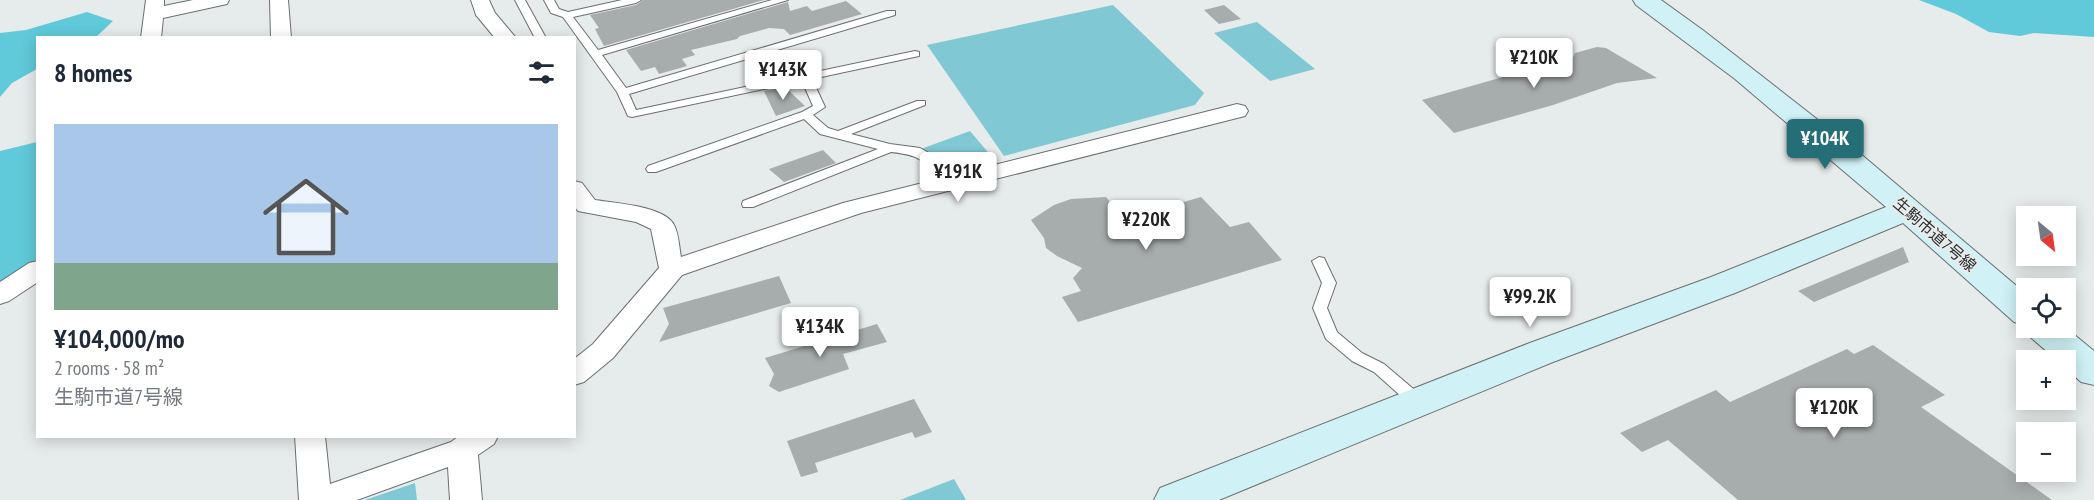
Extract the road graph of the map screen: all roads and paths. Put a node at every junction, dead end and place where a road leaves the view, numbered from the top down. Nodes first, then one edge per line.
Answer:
1 (220, 0) edge
2 (279, 0) edge
3 (480, 0) edge
4 (520, 0) edge
5 (549, 0) edge
6 (636, 0) edge
7 (783, 0) edge
8 (1645, 0) edge
9 (154, 7) edge
10 (891, 13) dead end
11 (567, 15) junction
12 (151, 36) edge
13 (281, 36) edge
14 (504, 36) edge
15 (540, 36) edge
16 (594, 54) junction
17 (915, 54) dead end
18 (806, 77) junction
19 (623, 92) junction
20 (921, 103) dead end
21 (1237, 111) dead end
22 (806, 114) junction
23 (839, 135) junction
24 (890, 148) junction
25 (652, 169) dead end
26 (952, 183) junction
27 (576, 191) edge
28 (748, 204) dead end
29 (1906, 210) junction
30 (1319, 261) dead end
31 (673, 269) junction
32 (36, 270) edge
33 (0, 295) edge
34 (2016, 304) edge
35 (2055, 338) edge
36 (2094, 372) edge
37 (576, 373) edge
38 (1418, 402) junction
39 (310, 438) edge
40 (473, 443) edge
41 (317, 500) edge
42 (466, 500) edge
43 (1175, 500) edge

1 - 9 street
2 - 13 street
3 - 14 street
4 - 15 lane
5 - 11 lane
6 - 11 lane
7 - 16 lane
8 - 29 street, 生駒市道7号線
9 - 12 street
10 - 19 lane
11 - 16 lane
16 - 19 lane
17 - 18 lane
18 - 19 lane
18 - 22 lane
20 - 23 lane
21 - 26 street
22 - 23 lane
22 - 25 lane
23 - 24 lane
24 - 26 lane
24 - 28 lane
26 - 31 street
27 - 31 street
29 - 34 street, 生駒市道7号線
29 - 38 street
30 - 38 lane
31 - 37 street
32 - 33 street
35 - 36 street
38 - 43 street
39 - 41 street
40 - 41 street
40 - 42 street

